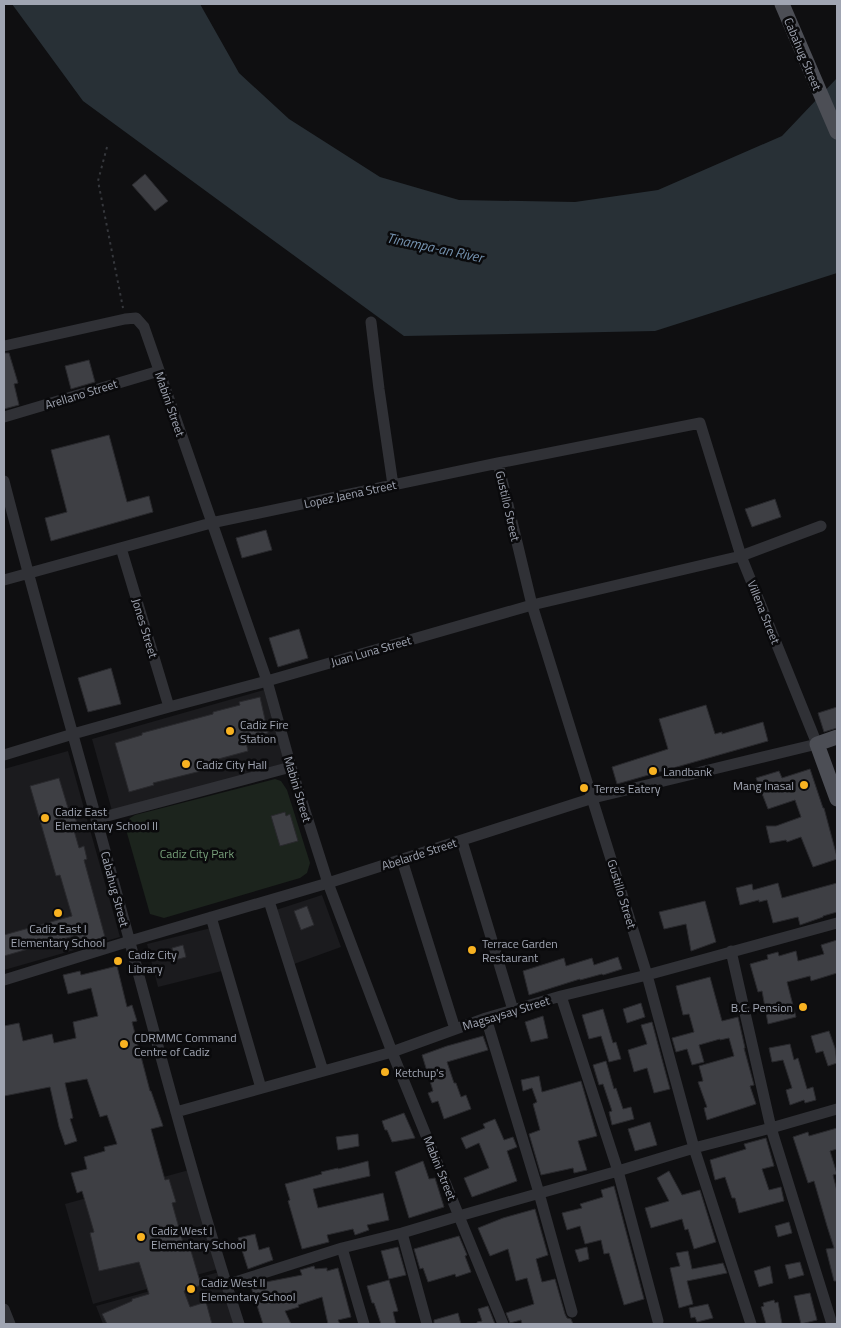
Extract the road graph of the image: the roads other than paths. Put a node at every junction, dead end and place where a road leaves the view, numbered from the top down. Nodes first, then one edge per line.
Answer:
1 (782, 4) edge
2 (837, 132) edge
3 (371, 322) dead end
4 (4, 346) edge
5 (159, 371) junction
6 (4, 418) edge
7 (700, 423) joint
8 (498, 463) junction
9 (4, 481) edge
10 (393, 485) junction
11 (211, 523) junction
12 (821, 526) dead end
13 (121, 548) junction
14 (741, 556) junction
15 (28, 574) junction
16 (4, 580) edge
17 (532, 605) junction
18 (266, 681) junction
19 (168, 707) junction
20 (73, 734) junction
21 (837, 737) edge
22 (817, 744) junction
23 (4, 755) edge
24 (291, 767) junction
25 (593, 798) junction
26 (837, 799) edge
27 (96, 819) junction
28 (462, 840) junction
29 (402, 860) junction
30 (328, 883) junction
31 (269, 901) junction
32 (211, 917) junction
33 (837, 923) edge
34 (130, 941) junction
35 (731, 951) junction
36 (647, 975) junction
37 (4, 980) edge
38 (561, 996) junction
39 (513, 1010) junction
40 (486, 1018) junction
41 (455, 1029) junction
42 (392, 1052) junction
43 (323, 1071) junction
44 (261, 1088) junction
45 (837, 1109) edge
46 (176, 1112) junction
47 (771, 1128) junction
48 (694, 1148) junction
49 (618, 1171) junction
50 (539, 1193) junction
51 (459, 1216) junction
52 (402, 1233) junction
53 (342, 1248) junction
54 (226, 1285) junction
55 (4, 1309) edge
56 (572, 1312) dead end
57 (658, 1321) dead end
58 (10, 1324) edge
59 (239, 1324) edge
60 (364, 1324) edge
61 (427, 1324) edge
62 (503, 1324) edge
63 (751, 1324) edge
64 (832, 1324) edge

1 - 2 main road, Cabahug Street
3 - 10 street
4 - 5 street, Mabini Street
5 - 6 street, Arellano Street
5 - 11 street, Mabini Street
7 - 8 street, Lopez Jaena Street
7 - 14 street, Villena Street
8 - 10 street, Lopez Jaena Street
8 - 17 street, Gustillo Street
9 - 15 street, Cabahug Street
10 - 11 street, Lopez Jaena Street
11 - 13 street, Lopez Jaena Street
11 - 18 street, Mabini Street
12 - 14 street, Juan Luna Street
13 - 15 street, Lopez Jaena Street
13 - 19 street, Jones Street
14 - 17 street, Juan Luna Street
14 - 22 street, Villena Street
15 - 16 street, Lopez Jaena Street
15 - 20 street, Cabahug Street
17 - 18 street, Juan Luna Street
17 - 25 street, Gustillo Street
18 - 19 street, Juan Luna Street
18 - 24 street, Mabini Street
19 - 20 street, Juan Luna Street
20 - 23 street, Juan Luna Street
20 - 27 street, Cabahug Street
21 - 22 main road, Abelarde Street
22 - 25 street, Abelarde Street
22 - 26 main road, Villena Street
24 - 27 street
24 - 30 street, Mabini Street
25 - 28 street, Abelarde Street
25 - 36 street, Gustillo Street
27 - 34 street, Cabahug Street
28 - 29 street, Abelarde Street
28 - 39 street
29 - 30 street, Abelarde Street
29 - 41 street
30 - 31 street, Abelarde Street
30 - 42 street, Mabini Street
31 - 32 street, Abelarde Street
31 - 43 street
32 - 34 street, Abelarde Street
32 - 44 street
33 - 35 street, Magsaysay Street
34 - 37 street, Abelarde Street
34 - 46 street, Cabahug Street
35 - 36 street, Magsaysay Street
35 - 47 street
36 - 38 street, Magsaysay Street
36 - 48 street, Gustillo Street
38 - 39 street, Magsaysay Street
38 - 49 street
39 - 40 street, Magsaysay Street
40 - 41 street, Magsaysay Street
40 - 50 street
41 - 42 street, Magsaysay Street
42 - 43 street, Magsaysay Street
42 - 51 street, Mabini Street
43 - 44 street, Magsaysay Street
44 - 46 street, Magsaysay Street
45 - 47 street
46 - 54 street, Cabahug Street
47 - 48 street
47 - 64 street
48 - 49 street
48 - 63 street, Gustillo Street
49 - 50 street
49 - 57 street
50 - 51 street
50 - 56 street
51 - 52 street
51 - 62 street, Mabini Street
52 - 53 street
52 - 61 street
53 - 54 street
53 - 60 street
54 - 59 street, Cabahug Street
55 - 58 street

